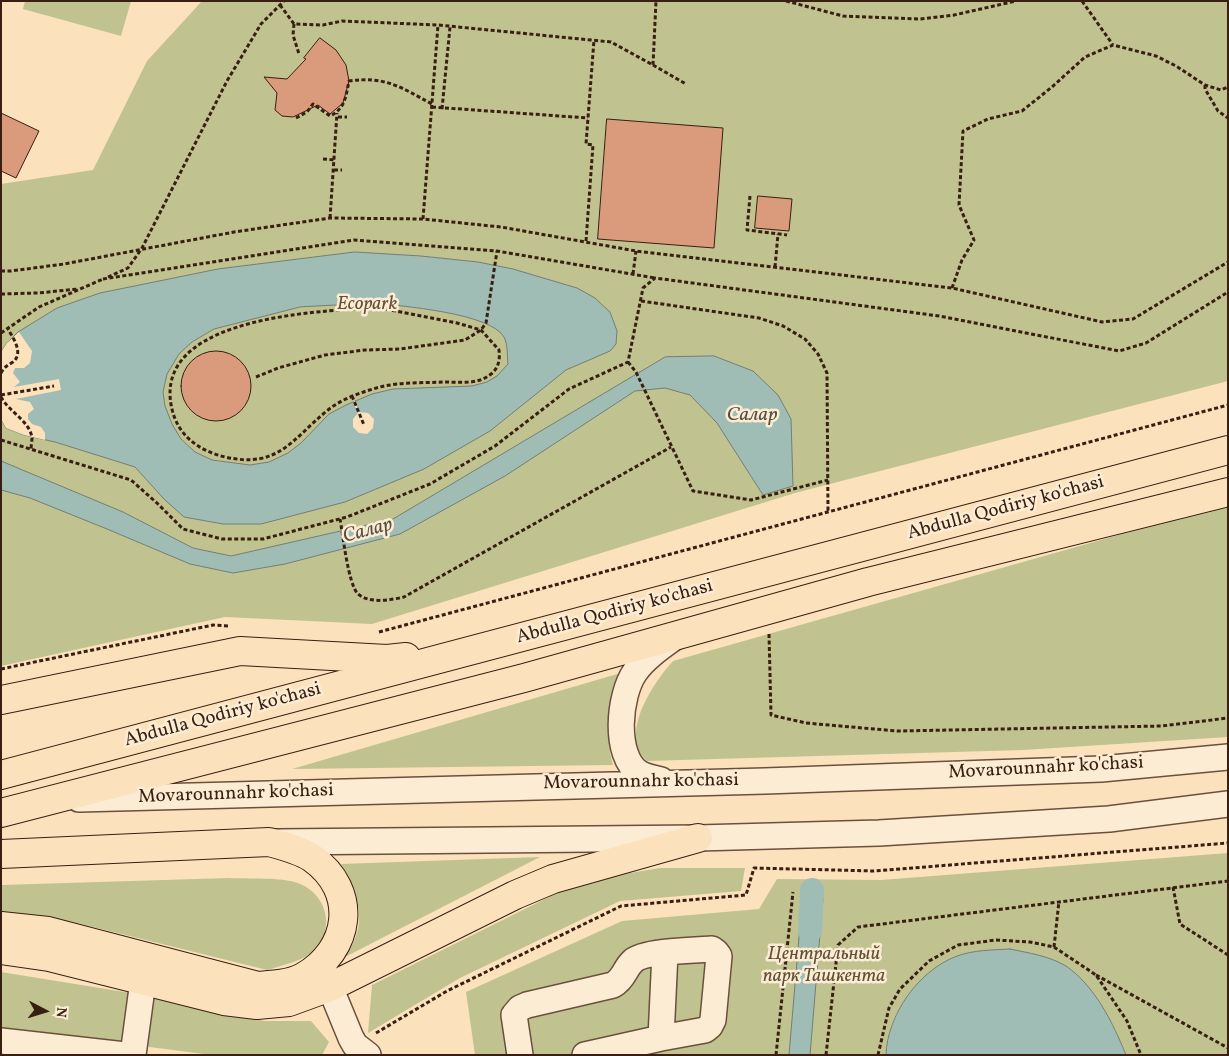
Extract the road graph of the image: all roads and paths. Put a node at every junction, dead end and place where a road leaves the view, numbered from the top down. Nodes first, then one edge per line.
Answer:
1 (284, 1) edge
2 (656, 1) edge
3 (786, 1) edge
4 (1016, 1) edge
5 (1082, 1) edge
6 (280, 5) junction
7 (294, 24) junction
8 (438, 26) junction
9 (450, 27) junction
10 (594, 40) junction
11 (1113, 45) junction
12 (299, 54) dead end
13 (653, 65) junction
14 (686, 84) dead end
15 (1205, 85) junction
16 (1228, 87) edge
17 (432, 106) junction
18 (442, 108) junction
19 (338, 115) junction
20 (347, 117) dead end
21 (296, 118) dead end
22 (588, 118) junction
23 (1228, 118) edge
24 (323, 159) dead end
25 (334, 160) junction
26 (334, 170) junction
27 (342, 170) dead end
28 (750, 196) dead end
29 (330, 218) junction
30 (423, 219) junction
31 (778, 234) junction
32 (787, 235) dead end
33 (586, 241) junction
34 (142, 248) junction
35 (496, 251) junction
36 (636, 251) junction
37 (1228, 262) edge
38 (775, 267) junction
39 (1, 271) edge
40 (633, 274) junction
41 (655, 278) junction
42 (103, 279) junction
43 (952, 288) junction
44 (81, 289) junction
45 (1228, 292) edge
46 (1, 294) edge
47 (641, 301) junction
48 (8, 329) junction
49 (481, 330) junction
50 (1, 333) edge
51 (628, 362) junction
52 (1, 373) edge
53 (256, 377) dead end
54 (54, 386) dead end
55 (1, 396) edge
56 (352, 396) junction
57 (1228, 405) edge
58 (364, 426) dead end
59 (1, 440) edge
60 (671, 447) junction
61 (31, 450) junction
62 (1228, 450) edge
63 (828, 480) junction
64 (1228, 492) edge
65 (828, 512) junction
66 (340, 519) junction
67 (233, 626) dead end
68 (378, 632) dead end
69 (678, 634) junction
70 (769, 634) dead end
71 (465, 652) junction
72 (1, 669) edge
73 (1, 700) edge
74 (1228, 718) edge
75 (1228, 757) edge
76 (1, 775) edge
77 (671, 782) junction
78 (54, 800) junction
79 (1228, 804) edge
80 (1, 813) edge
81 (698, 838) junction
82 (270, 842) junction
83 (1228, 843) edge
84 (1, 854) edge
85 (1228, 881) edge
86 (1173, 887) junction
87 (792, 892) dead end
88 (1059, 901) junction
89 (1, 926) edge
90 (1054, 947) junction
91 (1, 950) edge
92 (665, 953) junction
93 (1228, 955) edge
94 (1096, 974) junction
95 (143, 981) junction
96 (330, 987) junction
97 (661, 1038) junction
98 (1, 1041) edge
99 (1228, 1048) edge
100 (362, 1050) edge
101 (590, 1054) edge
102 (126, 1055) edge
103 (134, 1055) edge
104 (520, 1055) edge
105 (776, 1055) edge
106 (826, 1055) edge
107 (878, 1055) edge
108 (1141, 1055) edge

1 - 6 path
2 - 13 path
3 - 4 path
5 - 11 path
6 - 7 path
6 - 34 path
7 - 8 path
7 - 12 path
8 - 9 path
8 - 17 path
9 - 10 path
9 - 18 path
10 - 13 path
10 - 22 path
11 - 15 path
11 - 43 path
13 - 14 path
15 - 16 path
15 - 23 path
17 - 18 path
17 - 19 path
17 - 30 path
18 - 22 path
19 - 20 path
19 - 21 path
19 - 25 path
22 - 33 path
24 - 25 path
25 - 26 path
26 - 27 path
26 - 29 path
28 - 31 path
29 - 30 path
29 - 34 path
30 - 33 path
31 - 32 path
31 - 38 path
33 - 36 path
34 - 39 path
34 - 42 path
35 - 40 path
35 - 42 path
35 - 49 path
36 - 38 path
36 - 40 path
37 - 43 path
38 - 43 path
40 - 41 path
41 - 45 path
41 - 47 path
42 - 44 path
44 - 46 path
44 - 48 path
47 - 51 path
47 - 63 path
48 - 50 path
48 - 52 path
49 - 53 path
49 - 56 path
49 - 56 path
51 - 60 path
51 - 66 path
54 - 55 path
55 - 61 path
56 - 58 path
57 - 65 path
59 - 61 path
60 - 63 path
60 - 66 path
61 - 66 path
62 - 71 main road, Abdulla Qodiriy ko'chasi
63 - 65 path
64 - 69 main road, Abdulla Qodiriy ko'chasi
65 - 68 path
67 - 72 path
69 - 77 street
69 - 78 main road, Abdulla Qodiriy ko'chasi
70 - 74 path
71 - 73 main road
71 - 76 main road, Abdulla Qodiriy ko'chasi
75 - 77 street, Movarounnahr ko'chasi
77 - 78 street, Movarounnahr ko'chasi
78 - 80 main road, Abdulla Qodiriy ko'chasi
79 - 81 street
81 - 82 street
81 - 96 main road
82 - 84 main road
82 - 89 main road
83 - 100 path
85 - 86 path
86 - 88 path
86 - 93 path
87 - 105 path
88 - 90 path
88 - 106 path
90 - 94 path
90 - 107 path
91 - 95 main road
92 - 97 street
92 - 97 street
92 - 104 street
94 - 99 path
94 - 108 path
95 - 96 main road
95 - 103 street
96 - 100 street
97 - 101 street
98 - 102 street

